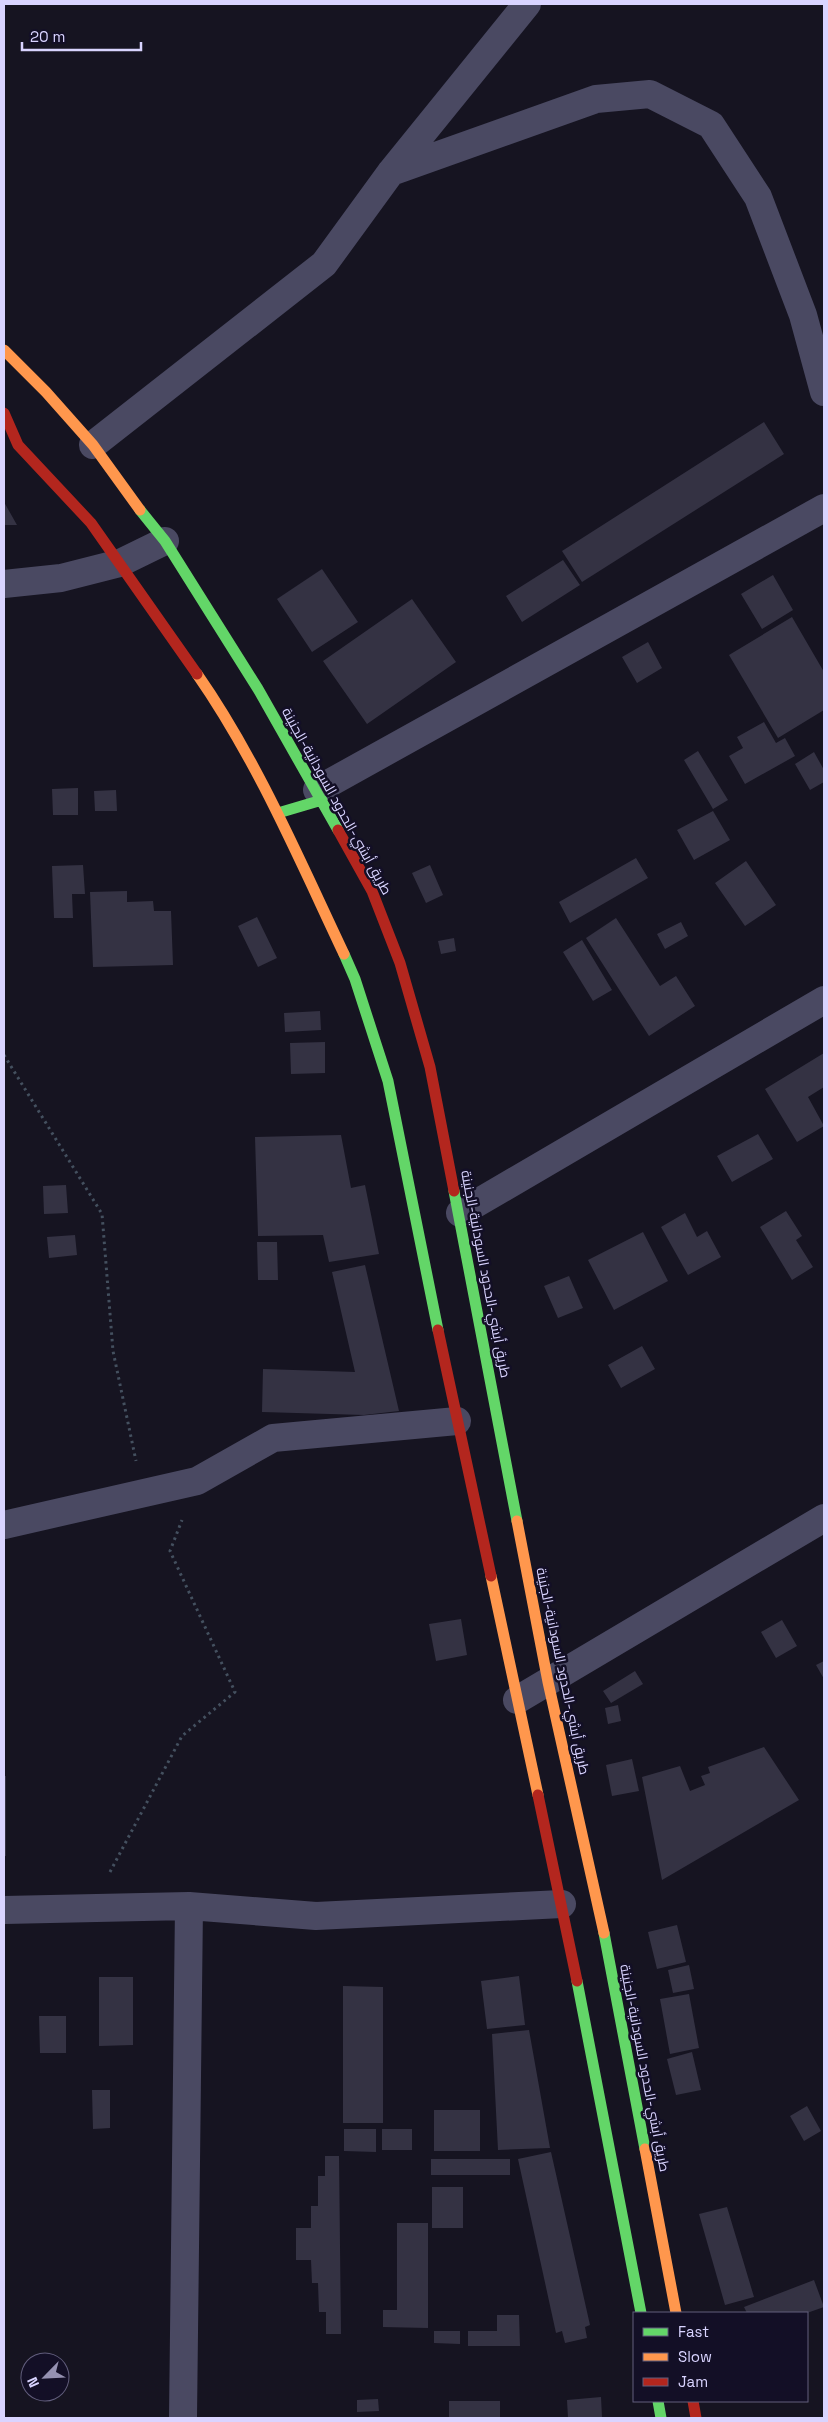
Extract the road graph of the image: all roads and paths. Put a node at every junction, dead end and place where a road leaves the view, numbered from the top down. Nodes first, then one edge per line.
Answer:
1 (526, 4) edge
2 (391, 172) junction
3 (4, 350) edge
4 (824, 392) edge
5 (4, 413) edge
6 (93, 445) junction
7 (824, 508) edge
8 (165, 541) junction
9 (120, 563) junction
10 (4, 584) edge
11 (320, 795) junction
12 (278, 812) junction
13 (824, 1000) edge
14 (4, 1055) edge
15 (460, 1213) junction
16 (457, 1421) junction
17 (196, 1481) junction
18 (143, 1493) junction
19 (824, 1518) edge
20 (4, 1525) edge
21 (548, 1682) junction
22 (517, 1700) junction
23 (562, 1904) junction
24 (189, 1906) junction
25 (91, 1908) junction
26 (4, 1910) edge
27 (641, 2312) edge
28 (676, 2312) edge
29 (658, 2402) edge
30 (693, 2402) edge
31 (183, 2418) edge
32 (661, 2418) edge
33 (696, 2418) edge

1 - 2 street
2 - 4 street
2 - 6 street
3 - 6 highway, طريق أبشي-الحدود السودانية-الجنينة
5 - 9 highway
6 - 8 highway, طريق أبشي-الحدود السودانية-الجنينة
7 - 11 street
8 - 9 street
8 - 11 highway, طريق أبشي-الحدود السودانية-الجنينة
9 - 10 street
9 - 12 highway
11 - 12 highway
11 - 15 highway, طريق أبشي-الحدود السودانية-الجنينة
12 - 16 highway
13 - 15 street
14 - 18 path
15 - 21 highway, طريق أبشي-الحدود السودانية-الجنينة
16 - 17 street
16 - 22 highway
17 - 18 street
17 - 25 path
18 - 20 street
19 - 21 street
21 - 22 street
21 - 28 highway, طريق أبشي-الحدود السودانية-الجنينة
22 - 23 highway
23 - 24 street
23 - 27 highway
24 - 25 street
24 - 31 street
25 - 26 street
29 - 32 highway
30 - 33 highway

